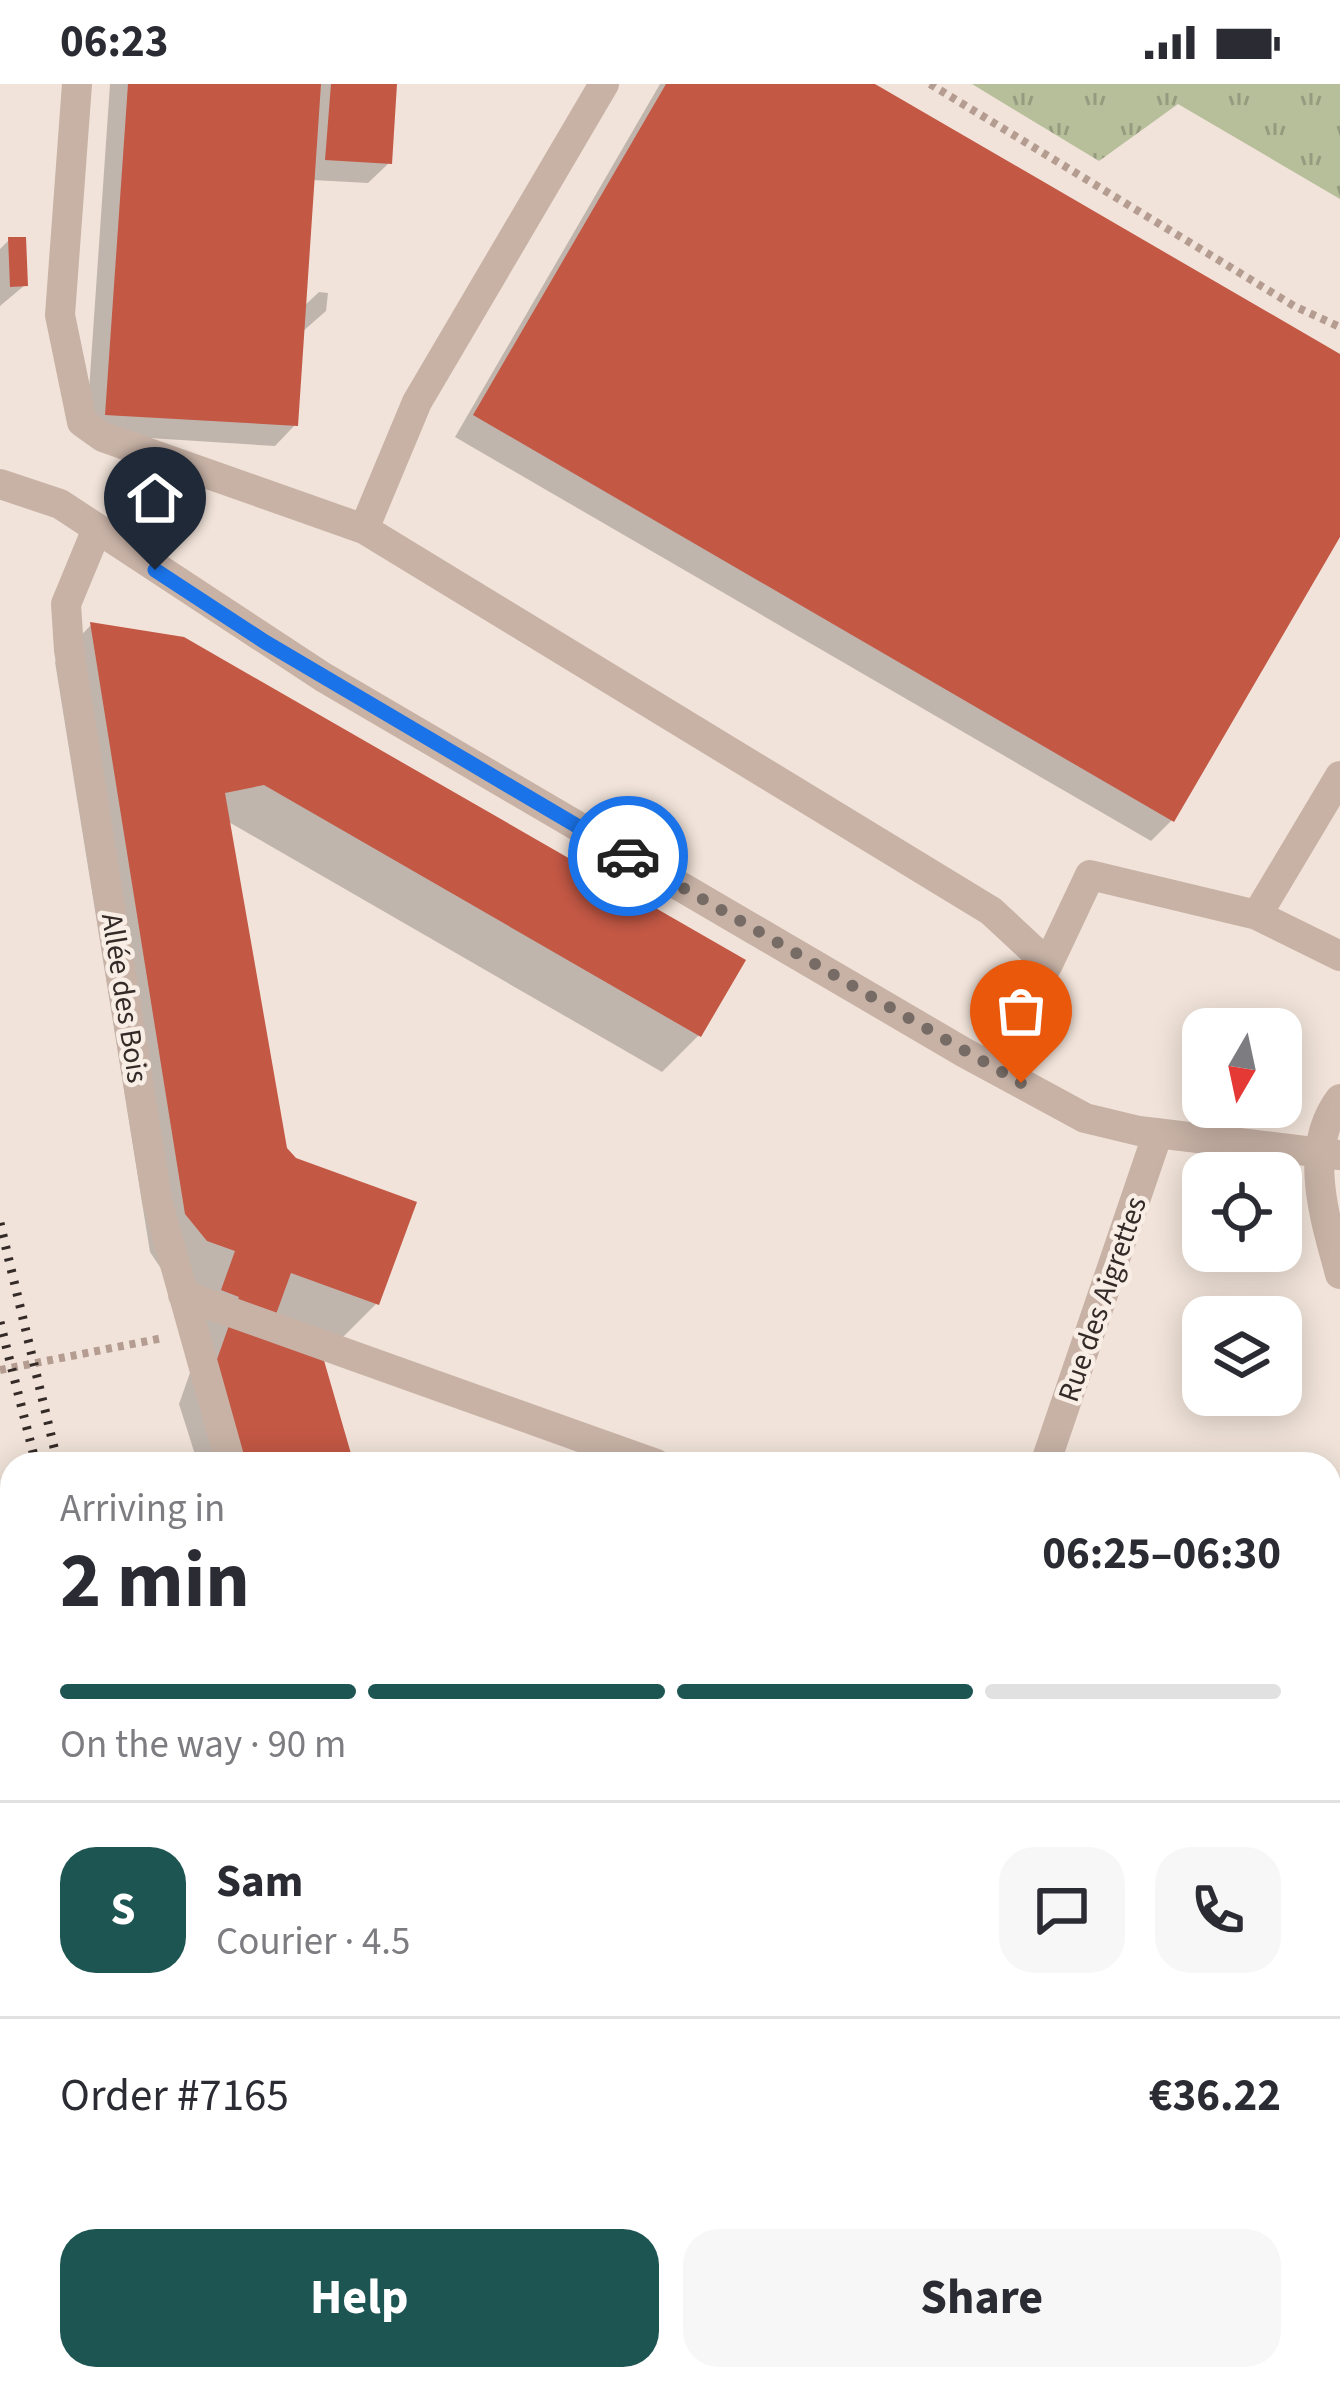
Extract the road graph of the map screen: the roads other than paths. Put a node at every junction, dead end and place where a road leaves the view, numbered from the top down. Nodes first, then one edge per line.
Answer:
1 (76, 84) edge
2 (604, 84) edge
3 (0, 484) edge
4 (97, 529) junction
5 (364, 529) junction
6 (1340, 776) edge
7 (1257, 915) junction
8 (1340, 956) edge
9 (1048, 964) junction
10 (989, 1066) junction
11 (1340, 1099) edge
12 (1158, 1133) junction
13 (1331, 1153) edge
14 (1340, 1274) edge
15 (183, 1294) junction
16 (228, 1452) edge
17 (623, 1452) edge
18 (1049, 1452) edge

1 - 5 street
2 - 5 street
3 - 4 street
4 - 10 street
4 - 15 street, Allée des Bois
5 - 9 street
6 - 7 street
7 - 8 street
7 - 9 street
9 - 10 street
10 - 12 street
11 - 13 street
12 - 13 street
12 - 18 street, Rue des Aigrettes
13 - 14 street
15 - 16 street, Allée des Bois
15 - 17 street

